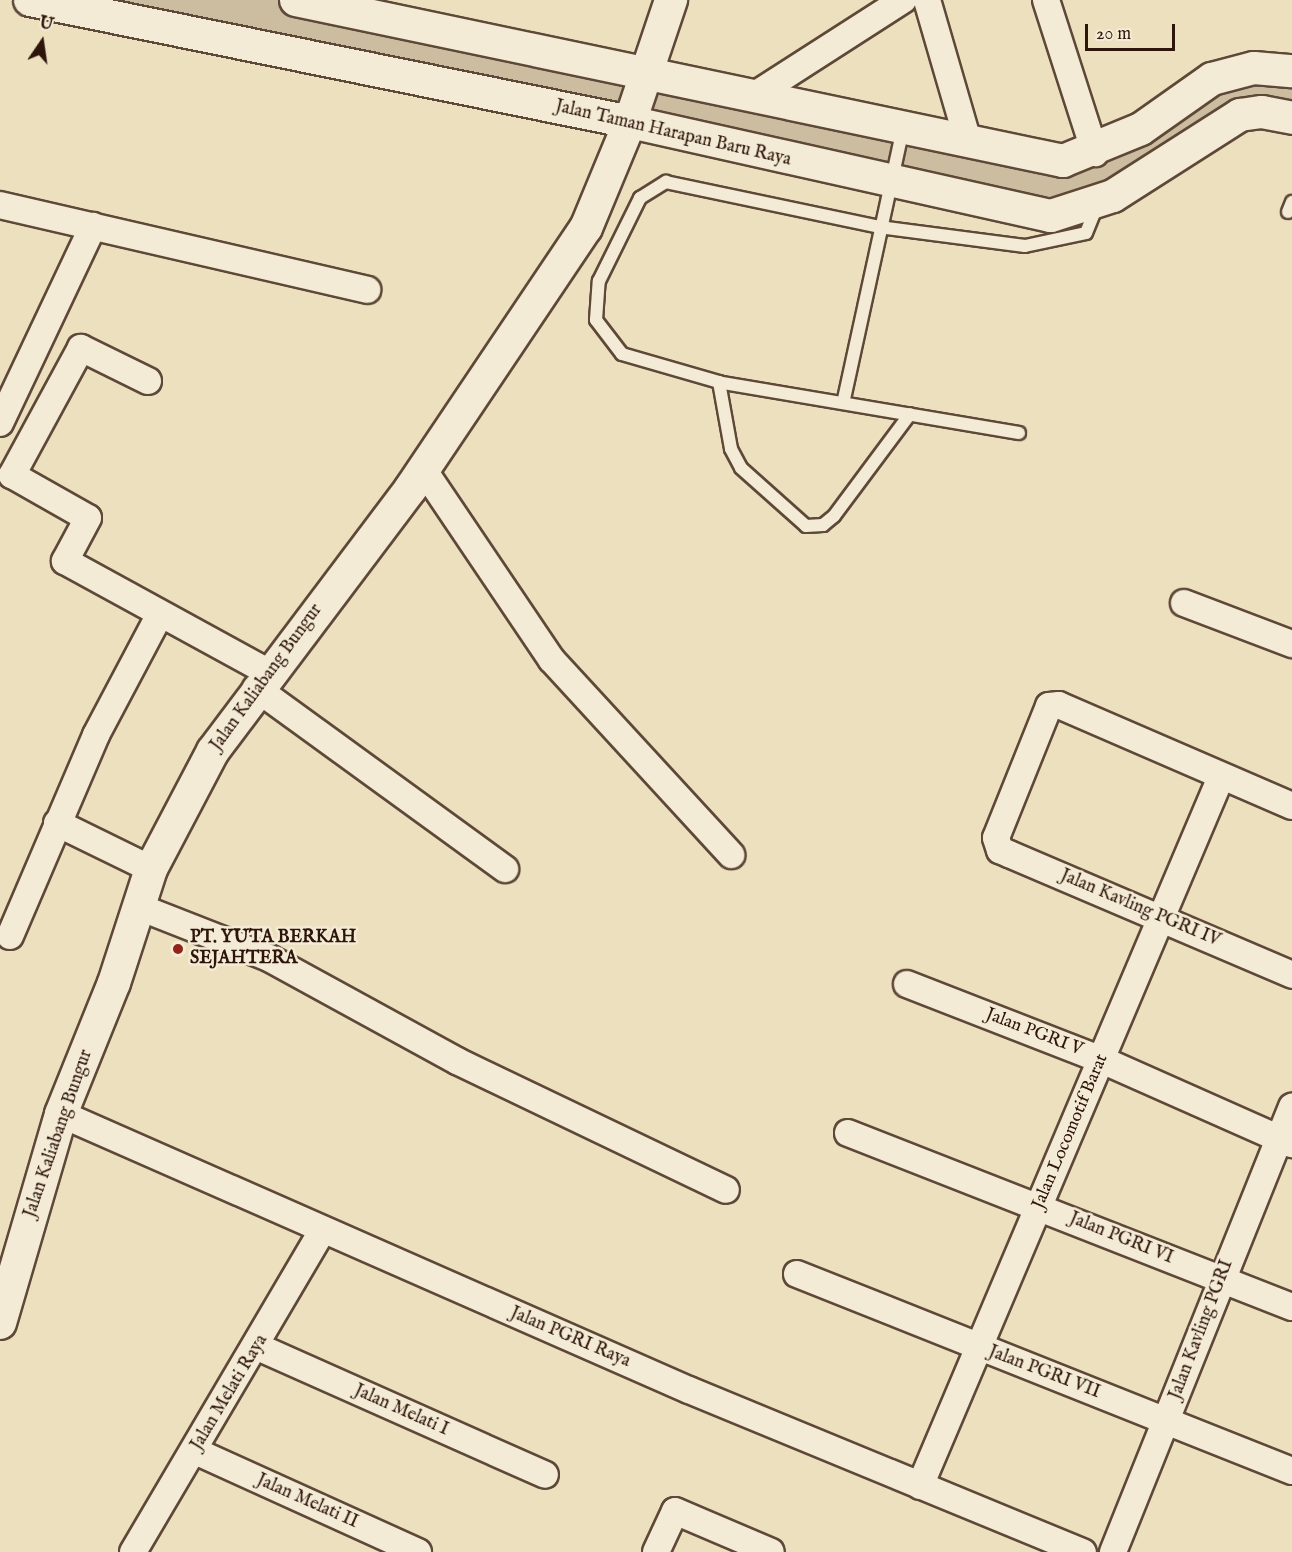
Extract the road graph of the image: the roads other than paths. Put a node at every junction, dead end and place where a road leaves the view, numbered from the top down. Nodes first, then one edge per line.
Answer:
1 (30, 0) edge
2 (296, 0) edge
3 (671, 0) edge
4 (903, 0) edge
5 (927, 0) edge
6 (1046, 0) edge
7 (1292, 71) edge
8 (648, 73) junction
9 (755, 95) junction
10 (1292, 118) edge
11 (630, 122) junction
12 (903, 128) junction
13 (968, 141) junction
14 (1095, 153) junction
15 (890, 183) junction
16 (1098, 202) junction
17 (0, 206) edge
18 (93, 226) junction
19 (879, 227) junction
20 (367, 290) dead end
21 (148, 381) dead end
22 (719, 382) junction
23 (844, 399) junction
24 (910, 414) junction
25 (0, 423) edge
26 (1019, 433) dead end
27 (423, 469) junction
28 (1184, 603) dead end
29 (160, 614) junction
30 (1292, 644) edge
31 (262, 680) junction
32 (1221, 777) junction
33 (1292, 806) edge
34 (57, 823) junction
35 (731, 855) dead end
36 (151, 869) junction
37 (505, 869) dead end
38 (139, 907) junction
39 (1162, 917) junction
40 (10, 936) dead end
41 (1292, 975) edge
42 (907, 984) dead end
43 (1102, 1060) junction
44 (1292, 1107) edge
45 (61, 1114) junction
46 (848, 1133) dead end
47 (1286, 1141) edge
48 (726, 1190) dead end
49 (1040, 1207) junction
50 (322, 1231) junction
51 (797, 1274) dead end
52 (1220, 1279) junction
53 (1292, 1307) edge
54 (0, 1323) edge
55 (258, 1347) junction
56 (978, 1348) junction
57 (1168, 1420) junction
58 (195, 1451) junction
59 (1292, 1471) edge
60 (544, 1475) dead end
61 (920, 1486) junction
62 (133, 1552) edge
63 (418, 1552) edge
64 (656, 1552) edge
65 (771, 1552) edge
66 (1083, 1552) edge
67 (1113, 1552) edge

1 - 11 street, Jalan Taman Harapan Baru Raya
2 - 8 street
3 - 8 street, Jalan Kaliabang Bungur
4 - 9 street
5 - 13 street
6 - 14 street
7 - 14 street
8 - 9 street
8 - 11 street, Jalan Kaliabang Bungur
9 - 12 street
10 - 16 street, Jalan Taman Harapan Baru Raya
11 - 15 street, Jalan Taman Harapan Baru Raya
11 - 27 street, Jalan Kaliabang Bungur
12 - 13 street
12 - 15 lane
13 - 14 street
15 - 16 street, Jalan Taman Harapan Baru Raya
15 - 19 lane
16 - 19 lane
17 - 18 street
18 - 20 street
18 - 25 street
19 - 22 lane
19 - 23 lane
21 - 29 street
22 - 23 lane
22 - 24 lane
23 - 24 lane
24 - 26 lane
27 - 31 street, Jalan Kaliabang Bungur
27 - 35 street
28 - 30 street
29 - 31 street
29 - 34 street
31 - 36 street, Jalan Kaliabang Bungur
31 - 37 street
32 - 33 street
32 - 39 street, Jalan Locomotif Barat
32 - 39 street, Jalan Kavling PGRI IV
34 - 36 street
34 - 40 street
36 - 38 street, Jalan Kaliabang Bungur
38 - 45 street, Jalan Kaliabang Bungur
38 - 48 street
39 - 41 street, Jalan Kavling PGRI IV
39 - 43 street, Jalan Locomotif Barat
42 - 43 street, Jalan PGRI V
43 - 47 street, Jalan PGRI V
43 - 49 street, Jalan Locomotif Barat
44 - 47 street, Jalan Kavling PGRI
45 - 50 street, Jalan PGRI Raya
45 - 54 street, Jalan Kaliabang Bungur
46 - 49 street, Jalan PGRI VI
47 - 52 street, Jalan Kavling PGRI
49 - 52 street, Jalan PGRI VI
49 - 56 street, Jalan Locomotif Barat
50 - 55 street, Jalan Melati Raya
50 - 61 street, Jalan PGRI Raya
51 - 56 street, Jalan PGRI VII
52 - 53 street, Jalan PGRI VI
52 - 57 street, Jalan Kavling PGRI
55 - 58 street, Jalan Melati Raya
55 - 60 street, Jalan Melati I
56 - 57 street, Jalan PGRI VII
56 - 61 street, Jalan Locomotif Barat
57 - 59 street, Jalan PGRI VII
57 - 67 street, Jalan Kavling PGRI
58 - 62 street, Jalan Melati Raya
58 - 63 street, Jalan Melati II
61 - 66 street, Jalan PGRI Raya
64 - 65 street

